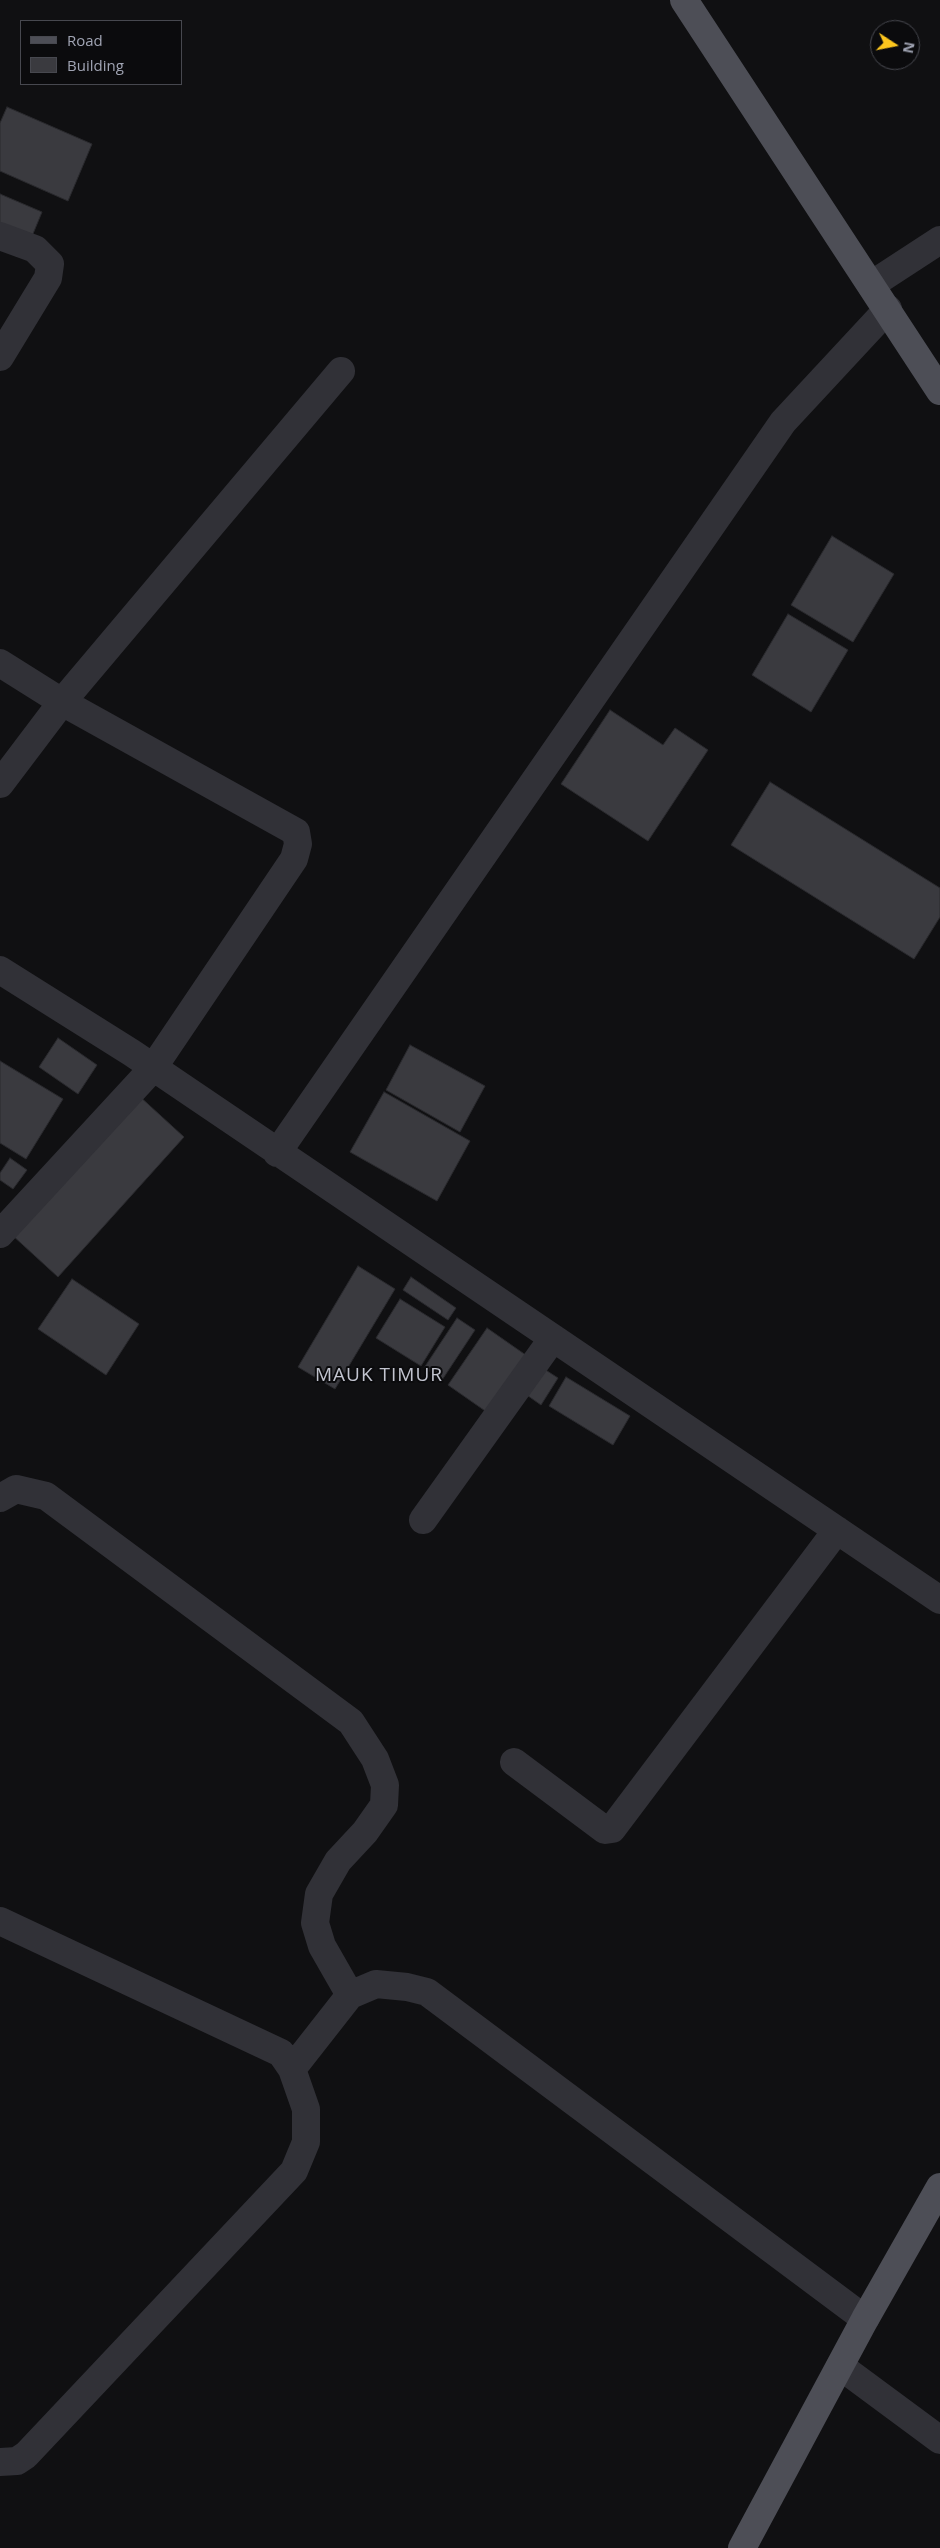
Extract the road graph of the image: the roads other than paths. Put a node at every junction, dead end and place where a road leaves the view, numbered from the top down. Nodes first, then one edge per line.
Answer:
1 (684, 0) edge
2 (0, 236) edge
3 (940, 240) edge
4 (871, 285) junction
5 (888, 309) junction
6 (0, 357) edge
7 (341, 371) dead end
8 (940, 391) edge
9 (0, 663) edge
10 (62, 702) junction
11 (0, 784) edge
12 (0, 970) edge
13 (153, 1068) junction
14 (277, 1153) junction
15 (0, 1234) edge
16 (553, 1338) junction
17 (0, 1498) edge
18 (423, 1520) dead end
19 (837, 1530) junction
20 (940, 1600) edge
21 (514, 1762) dead end
22 (0, 1921) edge
23 (350, 1994) junction
24 (292, 2069) junction
25 (940, 2187) edge
26 (866, 2319) junction
27 (840, 2366) junction
28 (940, 2440) edge
29 (2, 2466) edge
30 (742, 2548) edge

1 - 4 main road
2 - 6 street
3 - 4 street
4 - 5 main road
5 - 8 main road
5 - 14 street
7 - 10 street
9 - 10 street
10 - 11 street
10 - 13 street
12 - 13 street
13 - 14 street
13 - 15 street
14 - 16 street
16 - 18 street
16 - 19 street
17 - 23 street
19 - 20 street
19 - 21 street
22 - 24 street
23 - 24 street
23 - 26 street
24 - 29 street
25 - 26 main road
26 - 27 main road
27 - 28 street
27 - 30 main road

